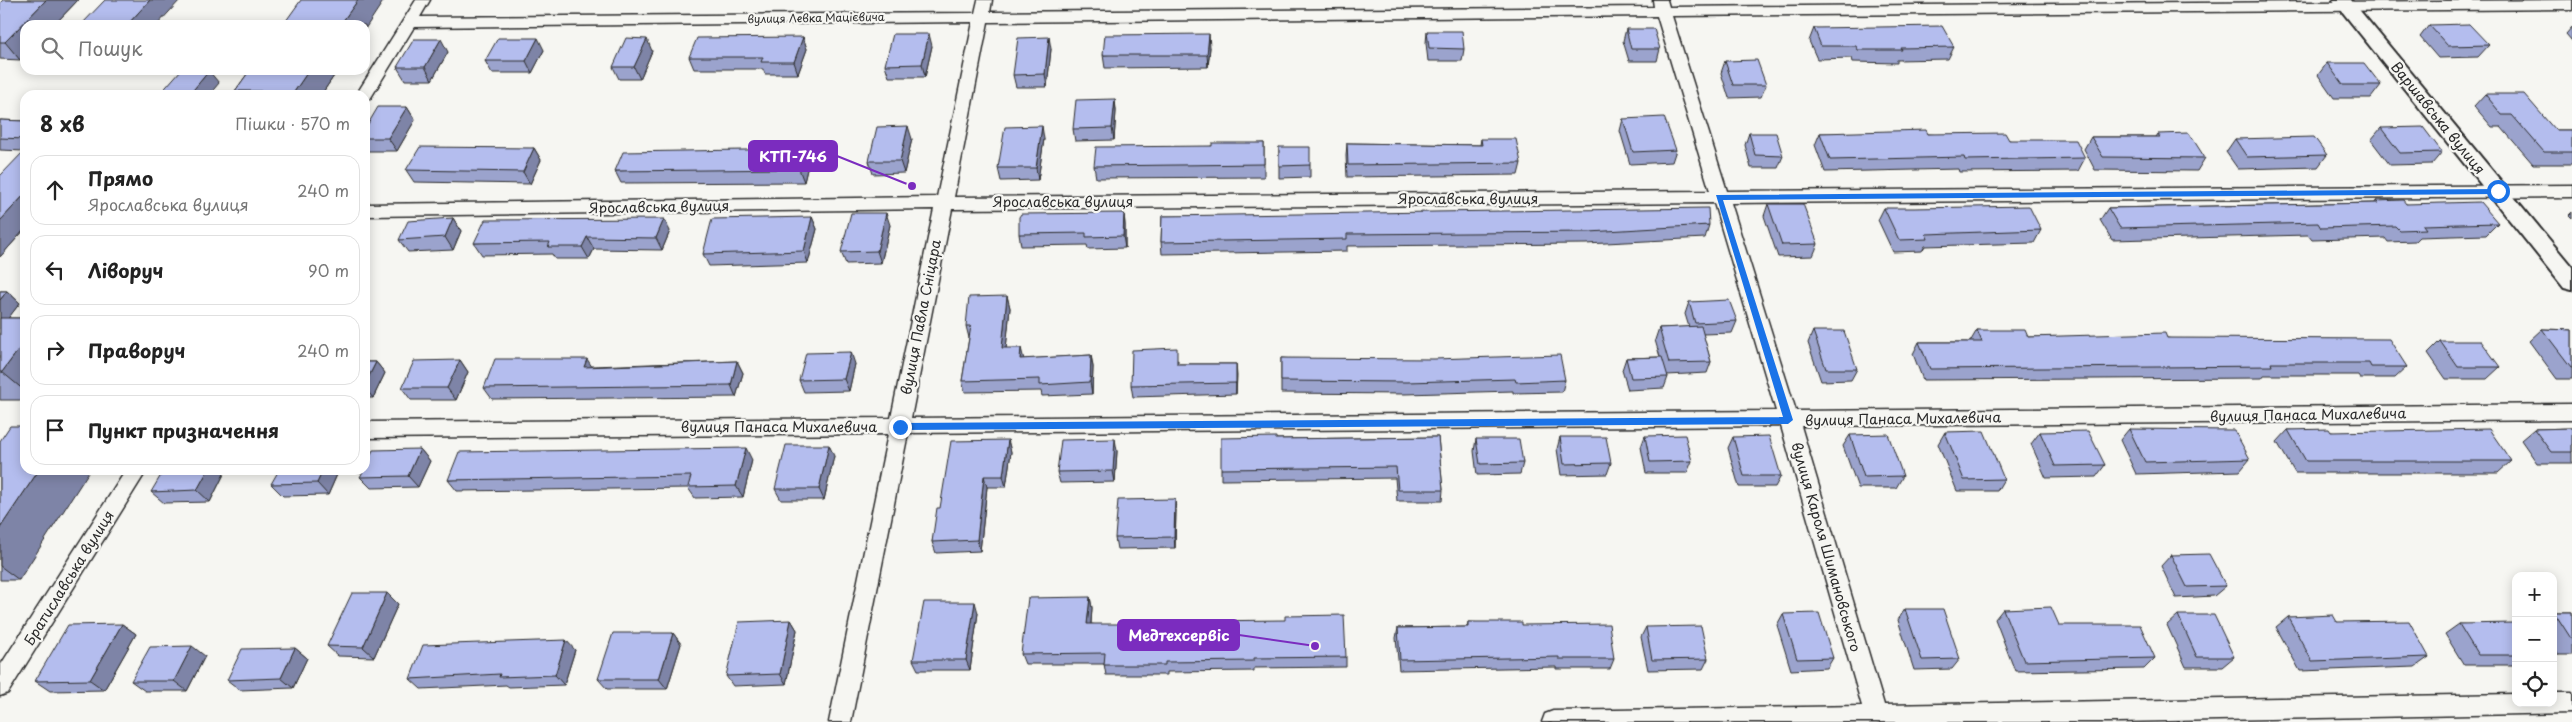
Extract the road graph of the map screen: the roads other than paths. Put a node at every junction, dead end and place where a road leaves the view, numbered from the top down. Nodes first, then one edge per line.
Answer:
1 (423, 0) edge
2 (2344, 2) edge
3 (2572, 4) edge
4 (1661, 6) edge
5 (983, 8) edge
6 (410, 22) junction
7 (367, 90) edge
8 (2498, 191) junction
9 (2572, 191) edge
10 (1719, 197) junction
11 (942, 203) junction
12 (370, 210) edge
13 (2572, 282) edge
14 (2572, 412) edge
15 (1788, 420) junction
16 (900, 427) junction
17 (370, 430) edge
18 (134, 475) edge
19 (0, 686) edge
20 (2572, 703) edge
21 (1877, 719) edge
22 (840, 722) edge
23 (1553, 722) edge

1 - 6 street
2 - 3 street, вулиця Левка Мацієвича
2 - 4 street, вулиця Левка Мацієвича
2 - 8 street, Варшавська вулиця
4 - 5 street, вулиця Левка Мацієвича
4 - 10 street, вулиця Кароля Шимановського
5 - 6 street, вулиця Левка Мацієвича
5 - 11 street, вулиця Павла Сніцара
6 - 7 street
8 - 9 street, Ярославська вулиця
8 - 10 street, Ярославська вулиця
8 - 13 street, Варшавська вулиця
10 - 11 street, Ярославська вулиця
10 - 15 street, вулиця Кароля Шимановського
11 - 12 street, Ярославська вулиця
11 - 16 street, вулиця Павла Сніцара
14 - 15 street, вулиця Панаса Михалевича
15 - 16 street, вулиця Панаса Михалевича
15 - 21 street, вулиця Кароля Шимановського
16 - 17 street, вулиця Панаса Михалевича
16 - 22 street, вулиця Павла Сніцара
18 - 19 street, Братиславська вулиця
20 - 21 street
21 - 23 street

